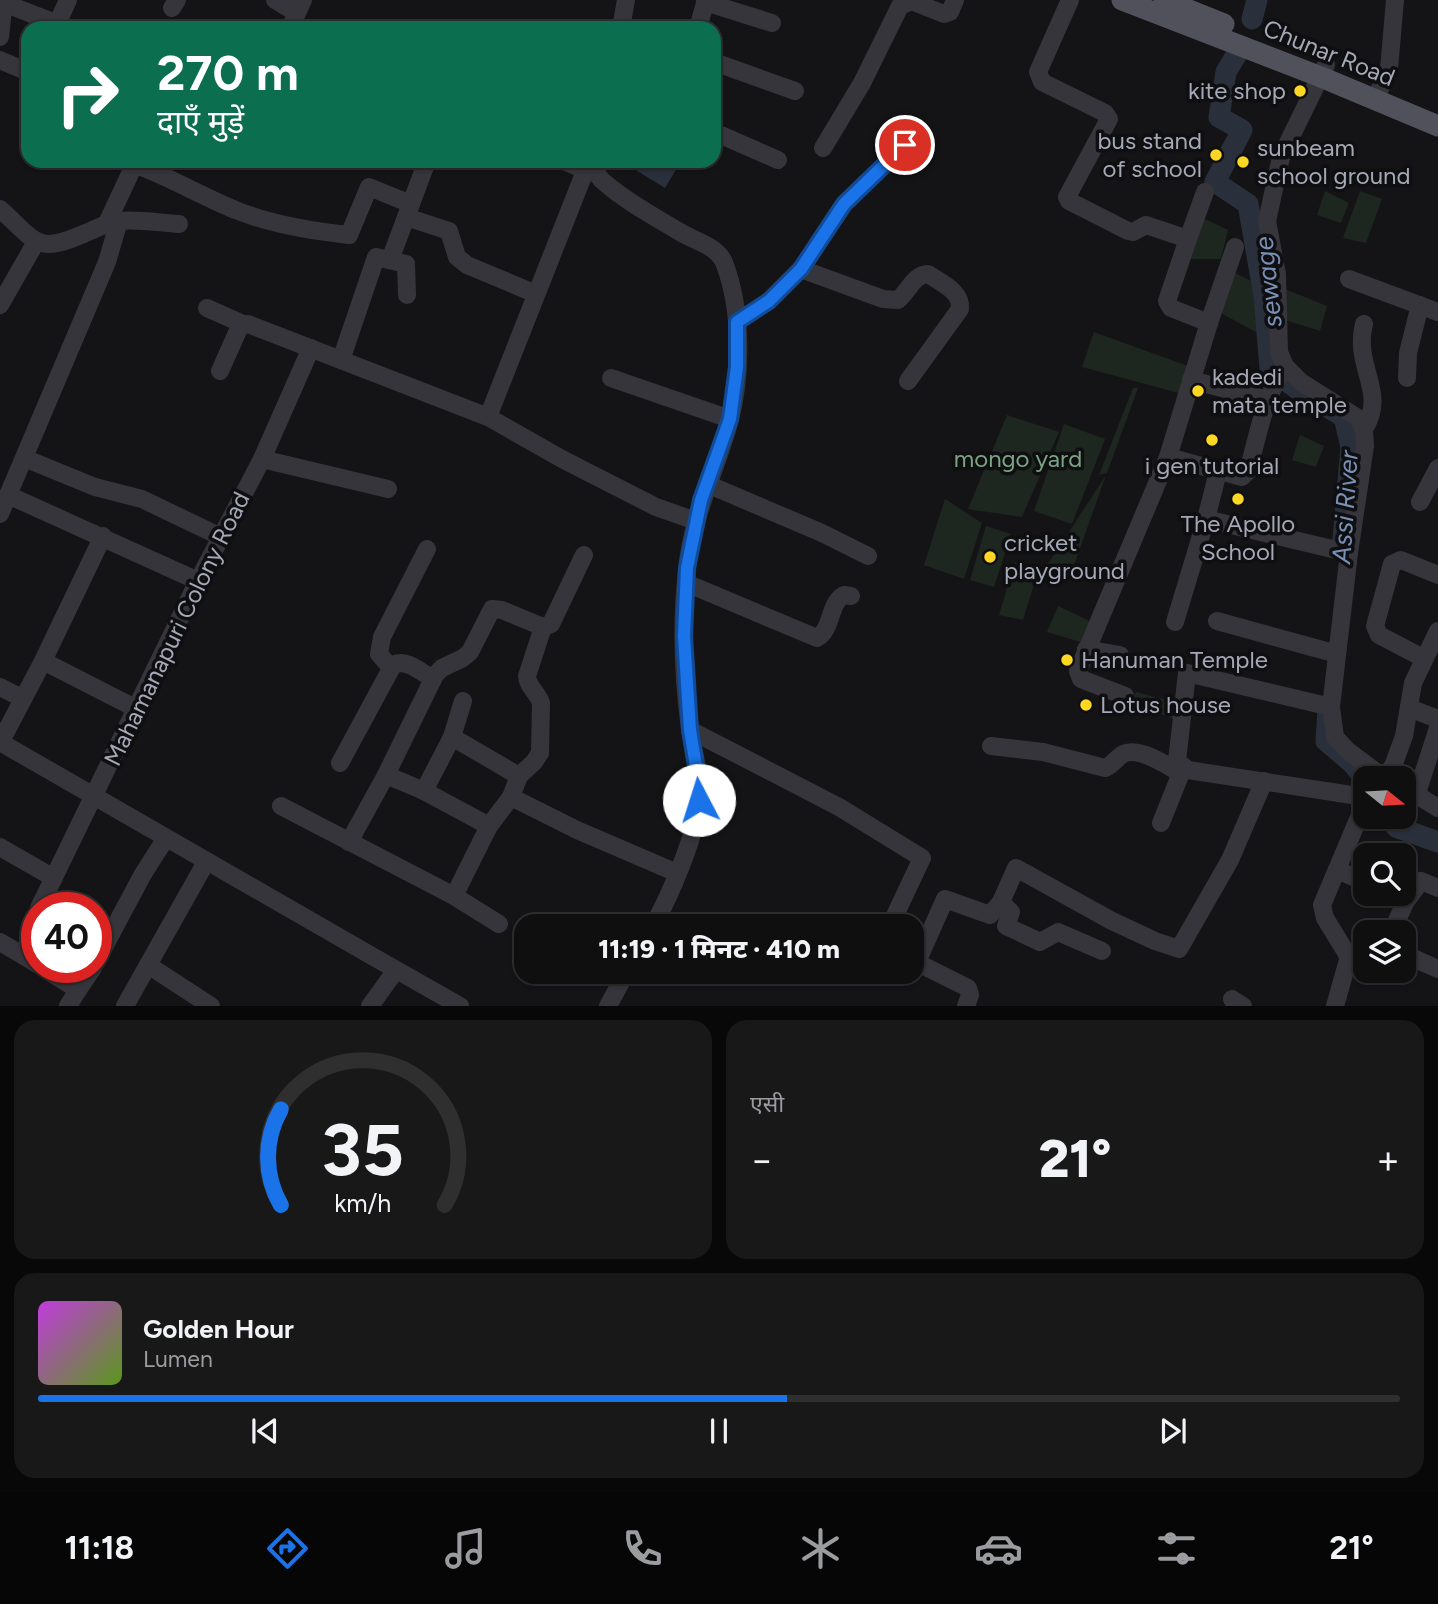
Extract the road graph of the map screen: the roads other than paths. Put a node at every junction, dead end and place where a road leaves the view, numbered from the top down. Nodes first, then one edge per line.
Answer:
1 (68, 0) edge
2 (275, 0) edge
3 (626, 0) edge
4 (955, 0) edge
5 (1070, 0) edge
6 (1122, 0) edge
7 (1164, 0) edge
8 (1395, 0) edge
9 (4, 1) edge
10 (706, 1) edge
11 (297, 14) edge
12 (50, 21) edge
13 (63, 21) edge
14 (622, 21) edge
15 (700, 21) edge
16 (772, 23) dead end
17 (1232, 35) junction
18 (0, 37) edge
19 (0, 60) edge
20 (721, 65) edge
21 (21, 69) edge
22 (1324, 71) junction
23 (1380, 89) junction
24 (795, 92) dead end
25 (1438, 111) edge
26 (1438, 126) edge
27 (721, 135) edge
28 (905, 145) dead end
29 (823, 148) dead end
30 (778, 160) dead end
31 (133, 168) edge
32 (168, 168) edge
33 (424, 168) edge
34 (586, 168) edge
35 (591, 168) edge
36 (1205, 192) dead end
37 (0, 209) edge
38 (409, 211) junction
39 (113, 222) junction
40 (179, 224) dead end
41 (1188, 239) junction
42 (36, 242) junction
43 (1235, 247) dead end
44 (390, 260) junction
45 (801, 269) junction
46 (1349, 279) dead end
47 (536, 294) junction
48 (407, 295) dead end
49 (1420, 304) junction
50 (0, 305) edge
51 (207, 308) dead end
52 (1438, 312) edge
53 (737, 322) junction
54 (1209, 323) junction
55 (243, 324) junction
56 (1364, 324) dead end
57 (310, 348) junction
58 (341, 360) junction
59 (1285, 366) junction
60 (220, 371) dead end
61 (611, 378) dead end
62 (1407, 378) dead end
63 (1191, 380) junction
64 (908, 381) dead end
65 (1268, 400) junction
66 (488, 417) junction
67 (730, 419) junction
68 (1364, 429) junction
69 (1168, 457) junction
70 (24, 458) junction
71 (262, 459) junction
72 (1438, 468) edge
73 (1219, 472) junction
74 (707, 484) junction
75 (388, 489) dead end
76 (8, 495) junction
77 (1420, 502) dead end
78 (0, 514) edge
79 (1206, 519) junction
80 (696, 522) junction
81 (103, 536) junction
82 (221, 537) junction
83 (427, 549) dead end
84 (1344, 552) junction
85 (584, 555) dead end
86 (868, 556) dead end
87 (1438, 575) edge
88 (198, 582) junction
89 (686, 583) junction
90 (850, 596) dead end
91 (1217, 621) dead end
92 (1175, 622) dead end
93 (543, 626) junction
94 (1438, 632) edge
95 (1086, 649) junction
96 (1334, 654) junction
97 (1120, 655) dead end
98 (1423, 658) junction
99 (43, 661) junction
100 (391, 668) junction
101 (433, 679) junction
102 (0, 687) edge
103 (1125, 696) dead end
104 (22, 698) junction
105 (463, 701) dead end
106 (1329, 707) junction
107 (1409, 708) junction
108 (137, 709) junction
109 (1438, 719) edge
110 (1438, 728) edge
111 (690, 730) junction
112 (452, 737) junction
113 (0, 742) edge
114 (991, 746) dead end
115 (340, 763) dead end
116 (1367, 766) edge
117 (1393, 766) edge
118 (1182, 770) junction
119 (386, 775) junction
120 (519, 776) junction
121 (1264, 781) junction
122 (424, 792) junction
123 (1353, 795) edge
124 (95, 797) junction
125 (511, 797) junction
126 (281, 806) dead end
127 (1438, 808) edge
128 (1161, 824) dead end
129 (489, 826) junction
130 (1354, 830) edge
131 (166, 838) junction
132 (349, 842) junction
133 (0, 847) edge
134 (206, 862) junction
135 (1337, 870) junction
136 (677, 873) junction
137 (1353, 877) edge
138 (54, 878) junction
139 (1416, 885) edge
140 (1438, 888) edge
141 (47, 892) edge
142 (454, 896) junction
143 (1001, 902) junction
144 (660, 914) edge
145 (896, 914) edge
146 (499, 924) dead end
147 (112, 932) edge
148 (924, 941) edge
149 (0, 942) edge
150 (1102, 951) dead end
151 (21, 955) edge
152 (1416, 959) edge
153 (148, 965) junction
154 (924, 966) edge
155 (1438, 969) edge
156 (396, 970) junction
157 (58, 983) edge
158 (83, 983) edge
159 (620, 984) edge
160 (73, 998) edge
161 (125, 1006) edge
162 (211, 1006) edge
163 (370, 1006) edge
164 (460, 1006) edge
165 (608, 1006) edge
166 (966, 1006) edge
167 (1335, 1006) edge

1 - 13 street
2 - 11 street
3 - 14 street
4 - 29 street
5 - 41 street
6 - 17 main road, Chunar Road
7 - 17 main road
8 - 23 street
9 - 12 street
9 - 18 street
10 - 15 street
10 - 16 street
17 - 22 main road
19 - 21 street
20 - 24 street
22 - 23 main road
22 - 26 main road, Chunar Road
22 - 59 street
23 - 25 main road
27 - 30 street
28 - 45 street
31 - 39 street
32 - 38 street
33 - 38 street
34 - 47 street
35 - 53 street
36 - 41 street
37 - 42 street
38 - 44 street
38 - 47 street
39 - 40 street
39 - 42 street
39 - 70 street
41 - 54 street
42 - 50 street
43 - 54 street
44 - 48 street
44 - 58 street
45 - 53 street
45 - 64 street
46 - 49 street
47 - 66 street
49 - 52 street
49 - 62 street
51 - 55 street
53 - 67 street
54 - 63 street
55 - 57 street
55 - 60 street
56 - 68 street
57 - 58 street
57 - 71 street, Mahamanapuri Colony Road
58 - 66 street
59 - 65 street
59 - 68 street
61 - 67 street
63 - 65 street
63 - 69 street
65 - 73 street
66 - 80 street
67 - 74 street
68 - 84 street
69 - 73 street
69 - 95 street
70 - 76 street
70 - 82 street
71 - 75 street
71 - 82 street, Mahamanapuri Colony Road
72 - 77 street
73 - 79 street
74 - 80 street
74 - 86 street
76 - 78 street
76 - 81 street
79 - 84 street
79 - 92 street
80 - 89 street
81 - 88 street
81 - 99 street
82 - 88 street, Mahamanapuri Colony Road
83 - 100 street
84 - 96 street
85 - 93 street
87 - 98 street
88 - 108 street, Mahamanapuri Colony Road
89 - 90 street
89 - 111 street
91 - 96 street
93 - 101 street
93 - 120 street
94 - 98 street
95 - 97 street
95 - 103 street
96 - 106 street
98 - 107 street
99 - 104 street
99 - 108 street
100 - 101 street
100 - 115 street
101 - 119 street
102 - 104 street
104 - 113 street
105 - 112 street
106 - 116 street
106 - 118 street
107 - 109 street
107 - 117 street
108 - 124 street, Mahamanapuri Colony Road
110 - 127 street
111 - 136 street
111 - 145 street
112 - 120 street
112 - 122 street
113 - 124 street
114 - 118 street
118 - 121 street
118 - 128 street
119 - 122 street
119 - 132 street
120 - 125 street
121 - 123 street
121 - 143 street
122 - 129 street
124 - 131 street
124 - 138 street, Mahamanapuri Colony Road
125 - 129 street
125 - 136 street
126 - 132 street
129 - 142 street
130 - 135 street
131 - 134 street
131 - 147 street
132 - 142 street
133 - 138 street
134 - 153 street
134 - 156 street
135 - 137 street
135 - 167 street
136 - 144 street
138 - 141 street, Mahamanapuri Colony Road
139 - 140 street
142 - 146 street
143 - 148 street
143 - 150 street
149 - 151 street
152 - 155 street
153 - 161 street
153 - 162 street
154 - 166 street
156 - 163 street
156 - 164 street
157 - 160 street
158 - 160 street
159 - 165 street

